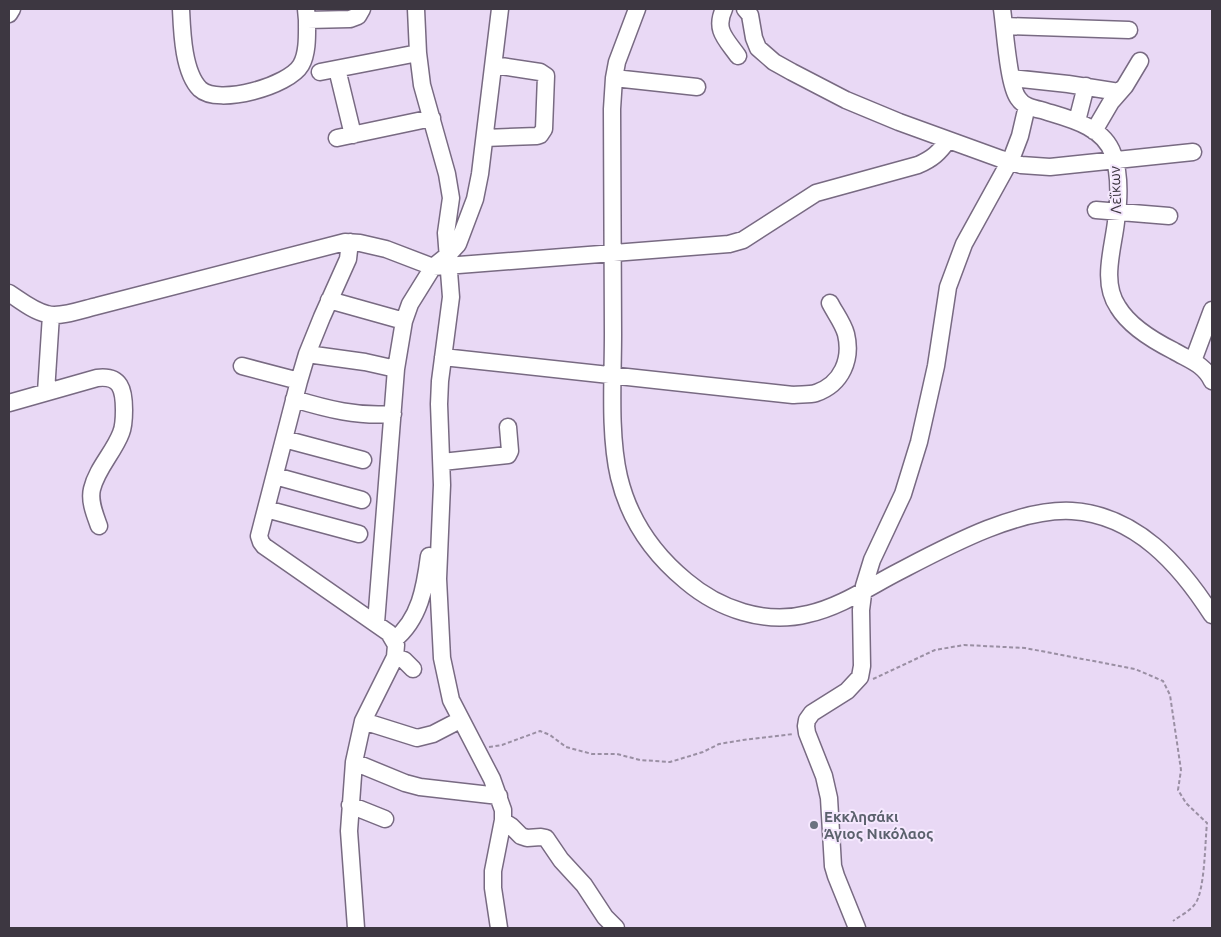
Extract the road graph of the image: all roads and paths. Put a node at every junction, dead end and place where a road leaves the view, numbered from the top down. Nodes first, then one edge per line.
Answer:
1 (12, 9) edge
2 (181, 9) edge
3 (362, 9) edge
4 (416, 9) edge
5 (500, 9) edge
6 (637, 9) edge
7 (724, 9) edge
8 (745, 9) edge
9 (1002, 9) edge
10 (9, 14) edge
11 (307, 15) edge
12 (1005, 26) junction
13 (1129, 30) dead end
14 (418, 52) junction
15 (738, 56) dead end
16 (1140, 61) dead end
17 (494, 65) junction
18 (337, 69) junction
19 (320, 72) dead end
20 (614, 78) junction
21 (1012, 78) junction
22 (1086, 86) junction
23 (697, 87) dead end
24 (1119, 92) junction
25 (1027, 106) junction
26 (432, 118) junction
27 (1077, 121) junction
28 (1094, 131) junction
29 (485, 138) junction
30 (948, 140) junction
31 (1193, 152) dead end
32 (1115, 160) junction
33 (1010, 162) junction
34 (1096, 210) dead end
35 (1117, 212) junction
36 (1169, 216) dead end
37 (350, 242) junction
38 (613, 252) junction
39 (443, 263) junction
40 (9, 293) edge
41 (329, 300) junction
42 (830, 303) dead end
43 (1212, 310) edge
44 (51, 315) junction
45 (404, 322) junction
46 (307, 354) junction
47 (443, 357) junction
48 (1193, 361) junction
49 (242, 366) dead end
50 (396, 369) junction
51 (613, 376) junction
52 (1212, 380) edge
53 (298, 381) junction
54 (46, 392) junction
55 (294, 399) junction
56 (9, 403) edge
57 (392, 414) junction
58 (508, 427) dead end
59 (284, 440) junction
60 (363, 460) dead end
61 (442, 462) junction
62 (275, 476) junction
63 (362, 500) dead end
64 (266, 510) junction
65 (441, 514) junction
66 (99, 526) dead end
67 (359, 534) dead end
68 (863, 591) junction
69 (1212, 615) edge
70 (376, 623) junction
71 (394, 640) junction
72 (395, 657) junction
73 (413, 669) dead end
74 (855, 683) junction
75 (460, 720) junction
76 (363, 721) junction
77 (806, 726) junction
78 (477, 749) junction
79 (354, 762) junction
80 (499, 796) junction
81 (350, 805) junction
82 (385, 819) dead end
83 (503, 822) junction
84 (1173, 921) dead end
85 (356, 928) edge
86 (499, 928) edge
87 (616, 928) edge
88 (857, 928) edge

1 - 10 street
2 - 11 street
3 - 11 street
4 - 14 street
5 - 17 street
6 - 20 street
7 - 15 street
8 - 30 street
9 - 12 street
12 - 13 street
12 - 21 street
14 - 18 street
14 - 26 street
16 - 24 street
17 - 29 street
17 - 29 street
18 - 19 street
18 - 26 street
20 - 23 street
20 - 38 street
21 - 22 street
21 - 25 street
22 - 24 street
22 - 27 street
24 - 28 street
25 - 27 street, Λεΐκων
25 - 33 street
26 - 39 street
27 - 28 street, Λεΐκων
28 - 32 street, Λεΐκων
29 - 39 street
30 - 33 street
30 - 38 street
31 - 32 street
32 - 33 street
32 - 35 street, Λεΐκων
33 - 68 street
34 - 35 street
35 - 36 street
35 - 48 street, Λεΐκων
37 - 39 street
37 - 41 street
37 - 44 street
38 - 39 street
38 - 51 street
39 - 45 street
39 - 47 street
40 - 44 street
41 - 45 street
41 - 46 street
42 - 51 street
43 - 48 street
44 - 54 street
45 - 50 street
46 - 50 street
46 - 53 street
47 - 51 street
47 - 61 street
48 - 52 street, Λεΐκων
49 - 53 street
50 - 57 street
51 - 68 street
53 - 55 street
54 - 56 street
54 - 66 street
55 - 57 street
55 - 59 street
57 - 70 street
58 - 61 street
59 - 60 street
59 - 62 street
61 - 65 street
62 - 63 street
62 - 64 street
64 - 67 street
64 - 70 street
65 - 71 street
65 - 75 street
68 - 69 street
68 - 74 street
70 - 71 street
71 - 72 street
72 - 73 street
72 - 76 street
74 - 77 street
74 - 84 path
75 - 76 street
75 - 78 street
76 - 79 street
77 - 78 path
77 - 88 street
78 - 80 street
79 - 80 street
79 - 81 street
80 - 83 street
81 - 82 street
81 - 85 street
83 - 86 street
83 - 87 street

